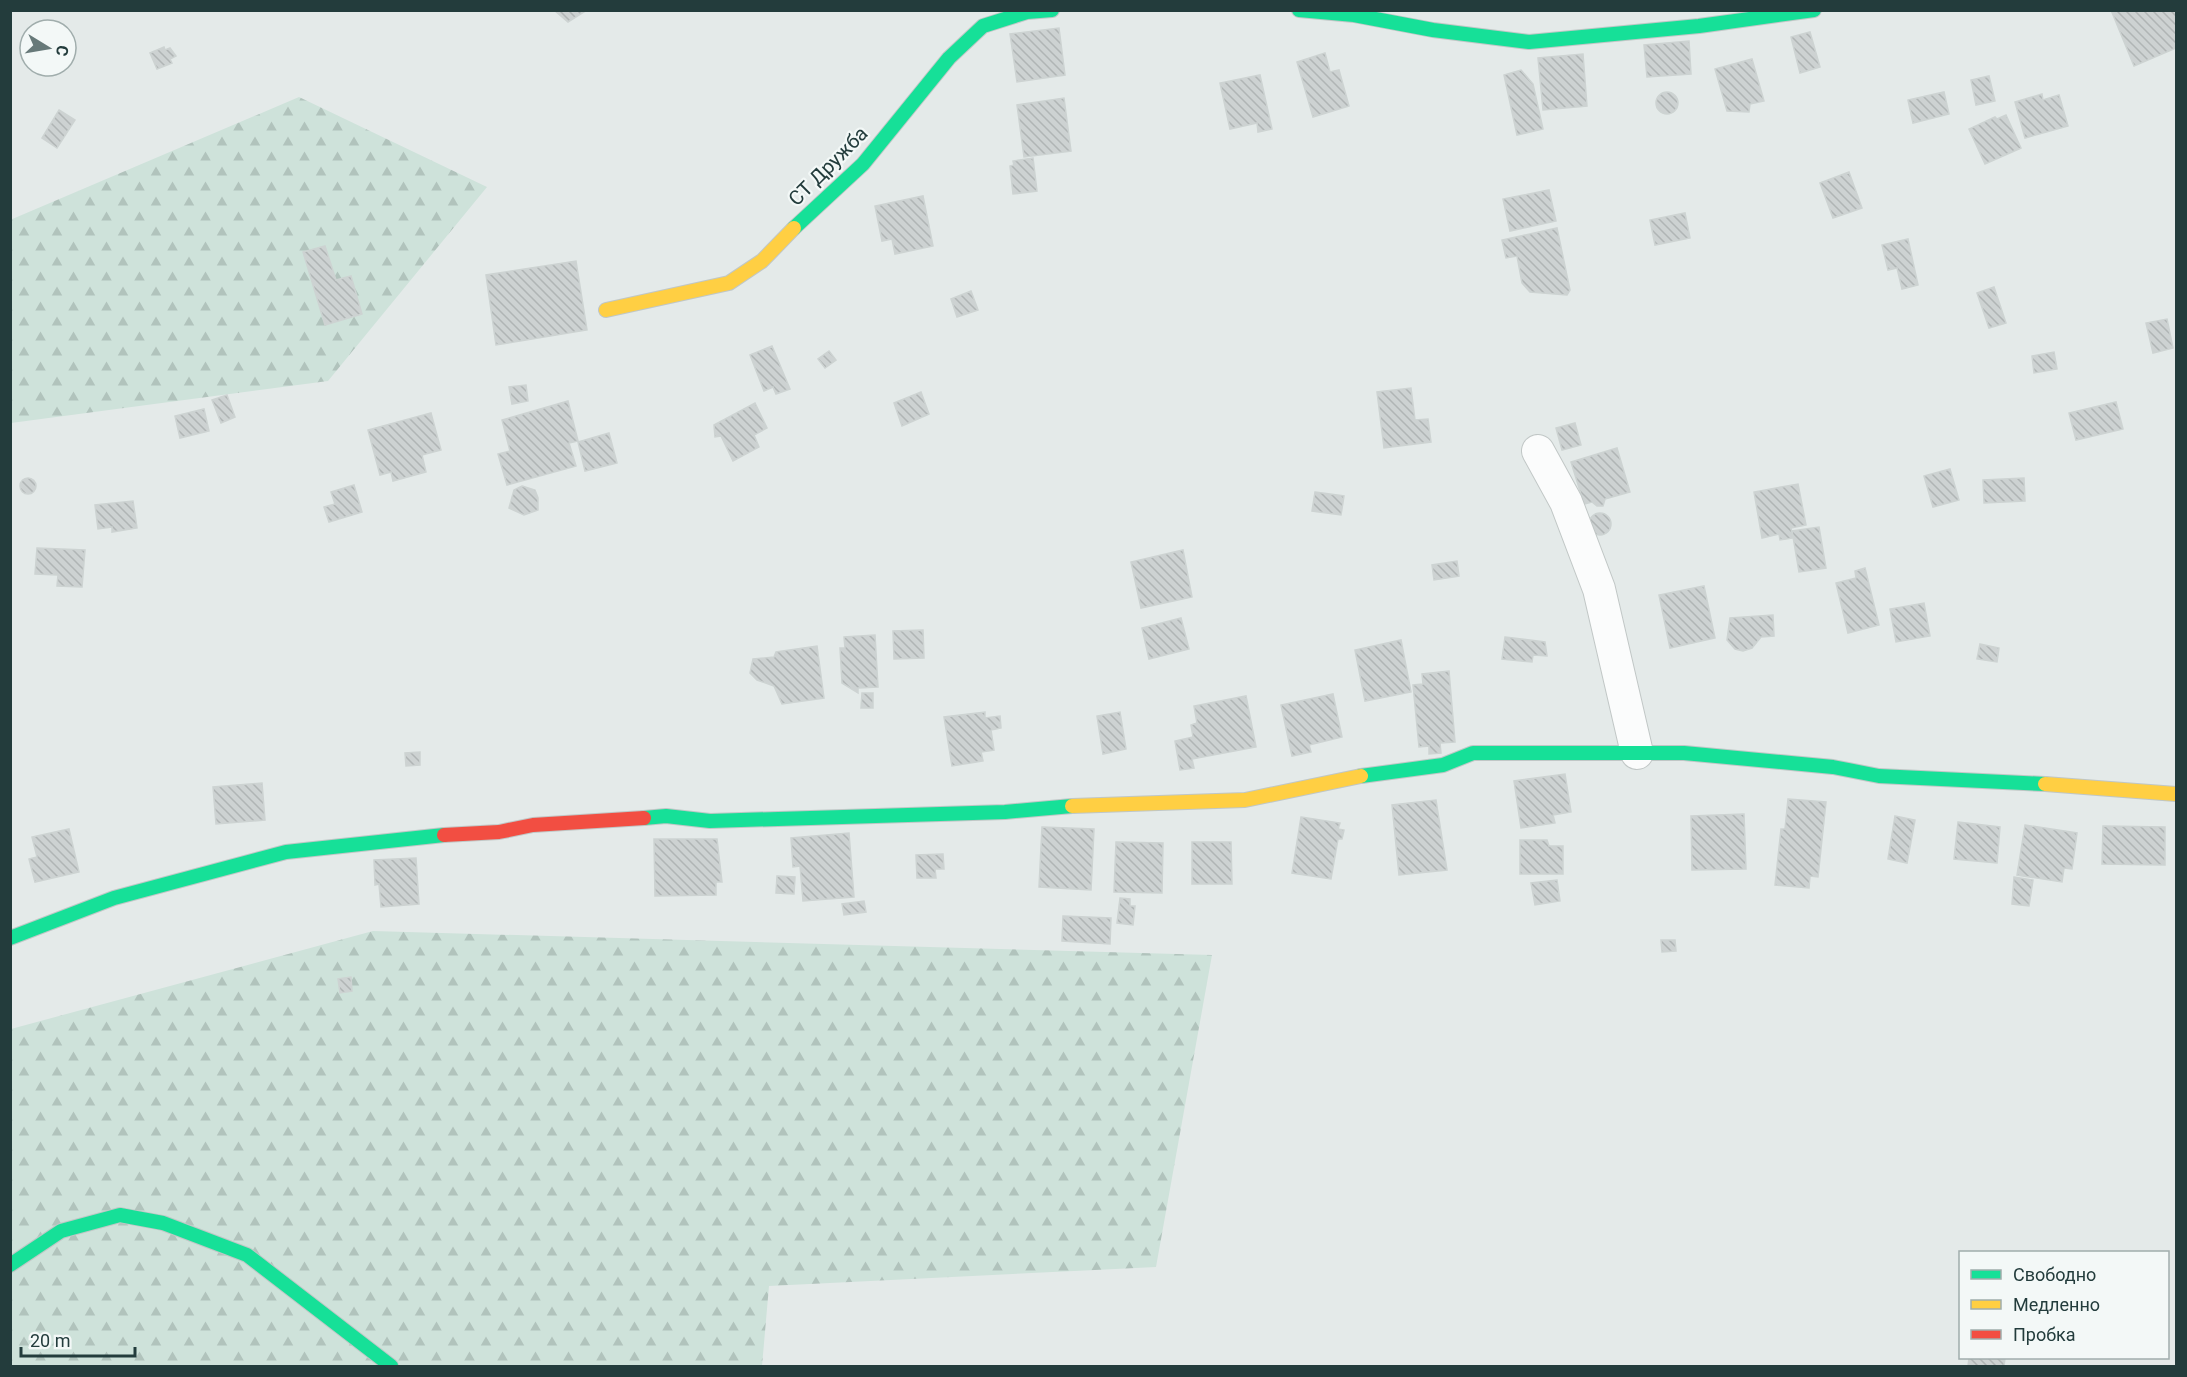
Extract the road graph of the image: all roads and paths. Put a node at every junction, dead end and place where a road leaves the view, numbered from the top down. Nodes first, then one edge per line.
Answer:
1 (1052, 10) edge
2 (1299, 10) edge
3 (1814, 10) edge
4 (606, 310) dead end
5 (1538, 451) dead end
6 (1638, 753) junction
7 (2176, 794) edge
8 (10, 939) edge
9 (10, 1265) edge
10 (391, 1366) edge

1 - 4 street, СТ Дружба
2 - 3 street
5 - 6 street
6 - 7 street
6 - 8 street
9 - 10 street

